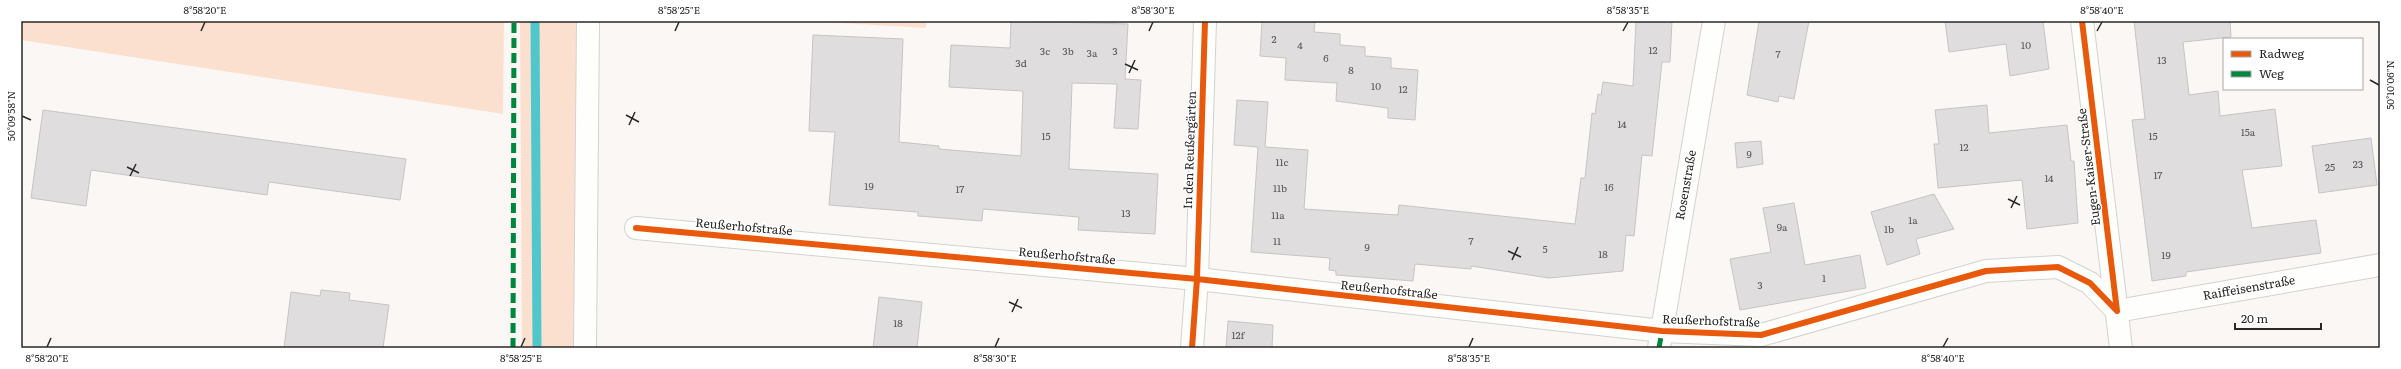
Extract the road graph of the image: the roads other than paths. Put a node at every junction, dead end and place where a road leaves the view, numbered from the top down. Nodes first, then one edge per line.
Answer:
1 (588, 21) edge
2 (1205, 21) edge
3 (1714, 21) edge
4 (2082, 21) edge
5 (636, 228) dead end
6 (2380, 265) edge
7 (1197, 279) junction
8 (2117, 311) junction
9 (1660, 340) edge
10 (585, 348) edge
11 (1192, 348) edge
12 (2121, 348) edge

1 - 10 street
2 - 7 street, In den Reußergärten
3 - 9 street, Rosenstraße
4 - 8 street, Eugen-Kaiser-Straße
5 - 7 street, Reußerhofstraße
6 - 8 street, Raiffeisenstraße
7 - 9 street, Reußerhofstraße
7 - 11 street, In den Reußergärten
8 - 9 street, Reußerhofstraße
8 - 12 street, Eugen-Kaiser-Straße

